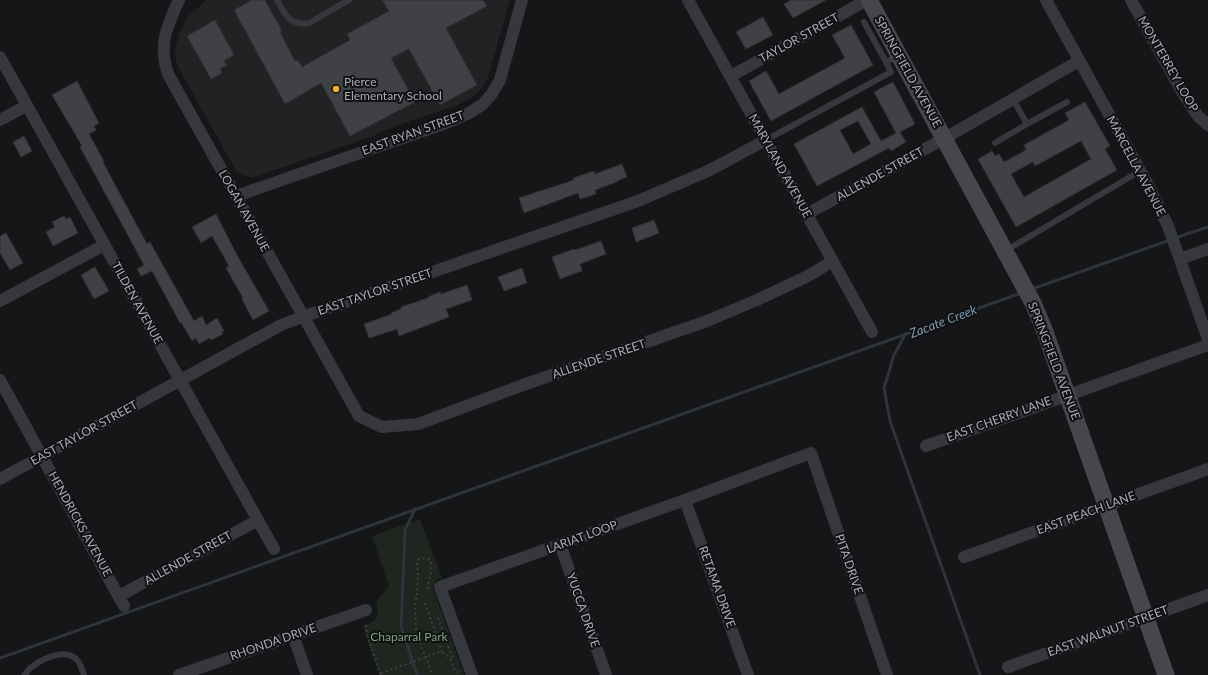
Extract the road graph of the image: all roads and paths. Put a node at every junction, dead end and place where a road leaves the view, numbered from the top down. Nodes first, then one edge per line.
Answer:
1 (179, 0) edge
2 (277, 0) edge
3 (350, 0) edge
4 (522, 0) edge
5 (688, 0) edge
6 (868, 0) edge
7 (1046, 0) edge
8 (1131, 0) edge
9 (864, 22) dead end
10 (0, 57) edge
11 (892, 58) junction
12 (1079, 61) junction
13 (731, 76) junction
14 (1013, 99) junction
15 (1067, 102) dead end
16 (26, 106) junction
17 (0, 120) edge
18 (1027, 124) junction
19 (1208, 125) edge
20 (945, 138) junction
21 (766, 140) junction
22 (995, 143) dead end
23 (1140, 171) junction
24 (236, 196) junction
25 (806, 214) junction
26 (104, 245) junction
27 (1208, 249) edge
28 (1005, 250) junction
29 (1179, 255) junction
30 (833, 261) junction
31 (0, 301) edge
32 (302, 316) junction
33 (872, 332) dead end
34 (1208, 340) edge
35 (1208, 345) edge
36 (0, 380) edge
37 (180, 381) junction
38 (1067, 395) junction
39 (359, 416) joint
40 (926, 446) dead end
41 (810, 453) joint
42 (42, 456) junction
43 (1208, 469) edge
44 (0, 479) edge
45 (685, 500) junction
46 (1106, 506) junction
47 (258, 520) junction
48 (560, 544) junction
49 (274, 549) dead end
50 (964, 557) dead end
51 (430, 592) dead end
52 (1208, 595) edge
53 (122, 601) joint
54 (425, 603) dead end
55 (366, 610) dead end
56 (437, 614) dead end
57 (1146, 617) junction
58 (366, 625) dead end
59 (293, 635) junction
60 (442, 652) junction
61 (426, 657) junction
62 (452, 661) junction
63 (1008, 667) dead end
64 (456, 671) junction
65 (381, 674) edge
66 (463, 674) edge
67 (24, 675) edge
68 (84, 675) edge
69 (179, 675) edge
70 (307, 675) edge
71 (432, 675) edge
72 (458, 675) edge
73 (472, 675) edge
74 (606, 675) edge
75 (748, 675) edge
76 (887, 675) edge
77 (1166, 675) edge

1 - 24 street, LOGAN AVENUE
2 - 3 lane
4 - 24 street, EAST RYAN STREET
5 - 13 street, MARYLAND AVENUE
6 - 11 main road, SPRINGFIELD AVENUE
6 - 13 street, TAYLOR STREET
7 - 12 street, MARCELLA AVENUE
8 - 19 street, MONTERREY LOOP
9 - 11 lane
10 - 16 street, TILDEN AVENUE
11 - 20 main road, SPRINGFIELD AVENUE
11 - 21 lane
12 - 14 street, ALLENDE STREET
12 - 23 street, MARCELLA AVENUE
13 - 21 street, MARYLAND AVENUE
14 - 18 lane
14 - 20 street, ALLENDE STREET
15 - 18 lane
16 - 17 street
16 - 26 street, TILDEN AVENUE
18 - 22 lane
20 - 25 street, ALLENDE STREET
20 - 28 main road, SPRINGFIELD AVENUE
21 - 25 street, MARYLAND AVENUE
21 - 32 street, EAST TAYLOR STREET
23 - 28 lane
23 - 29 street, MARCELLA AVENUE
24 - 32 street, LOGAN AVENUE
25 - 30 street, MARYLAND AVENUE
26 - 31 street
26 - 37 street, TILDEN AVENUE
27 - 29 street
28 - 38 main road, SPRINGFIELD AVENUE
29 - 34 street, MARCELLA AVENUE
30 - 33 street, MARYLAND AVENUE
30 - 39 street, ALLENDE STREET
32 - 37 street, EAST TAYLOR STREET
32 - 39 street, LOGAN AVENUE
35 - 38 street, EAST CHERRY LANE
36 - 42 street, HENDRICKS AVENUE
37 - 42 street, EAST TAYLOR STREET
37 - 47 street, TILDEN AVENUE
38 - 40 street, EAST CHERRY LANE
38 - 46 main road, SPRINGFIELD AVENUE
41 - 45 street, LARIAT LOOP
41 - 76 street, PITA DRIVE
42 - 44 street, EAST TAYLOR STREET
42 - 53 street, HENDRICKS AVENUE
43 - 46 street, EAST PEACH LANE
45 - 48 street, LARIAT LOOP
45 - 75 street, RETAMA DRIVE
46 - 50 street, EAST PEACH LANE
46 - 57 main road, SPRINGFIELD AVENUE
47 - 49 street, TILDEN AVENUE
47 - 53 street, ALLENDE STREET
48 - 73 street, LARIAT LOOP
48 - 74 street, YUCCA DRIVE
51 - 61 path
52 - 57 street, EAST WALNUT STREET
54 - 60 path
55 - 59 street, RHONDA DRIVE
56 - 62 path
57 - 63 street, EAST WALNUT STREET
57 - 77 main road, SPRINGFIELD AVENUE
58 - 65 path
59 - 69 street, RHONDA DRIVE
59 - 70 street
60 - 61 path
60 - 62 path
61 - 65 path
61 - 71 path
62 - 64 path
64 - 66 path
64 - 72 path
67 - 68 lane

